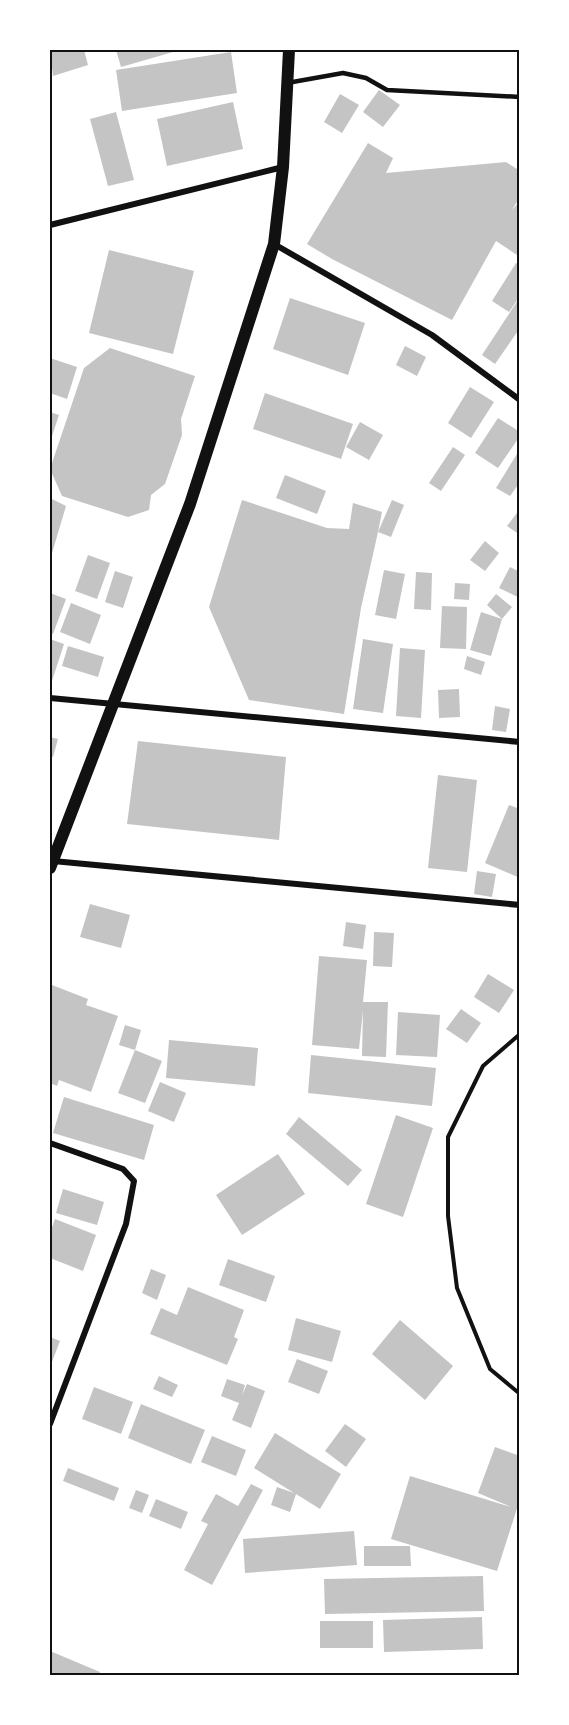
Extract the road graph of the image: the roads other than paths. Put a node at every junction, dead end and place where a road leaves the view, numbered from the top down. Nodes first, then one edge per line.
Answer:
1 (290, 50) edge
2 (286, 83) junction
3 (519, 97) edge
4 (283, 167) junction
5 (50, 225) edge
6 (274, 244) junction
7 (519, 400) edge
8 (50, 698) edge
9 (114, 706) junction
10 (519, 742) edge
11 (50, 863) edge
12 (519, 905) edge
13 (50, 1143) edge
14 (50, 1424) edge

1 - 2 main road
2 - 3 lane
2 - 4 main road
4 - 5 street
4 - 6 main road
6 - 7 street
6 - 9 main road
8 - 9 street
9 - 10 street
9 - 11 main road
11 - 12 street
13 - 14 street

